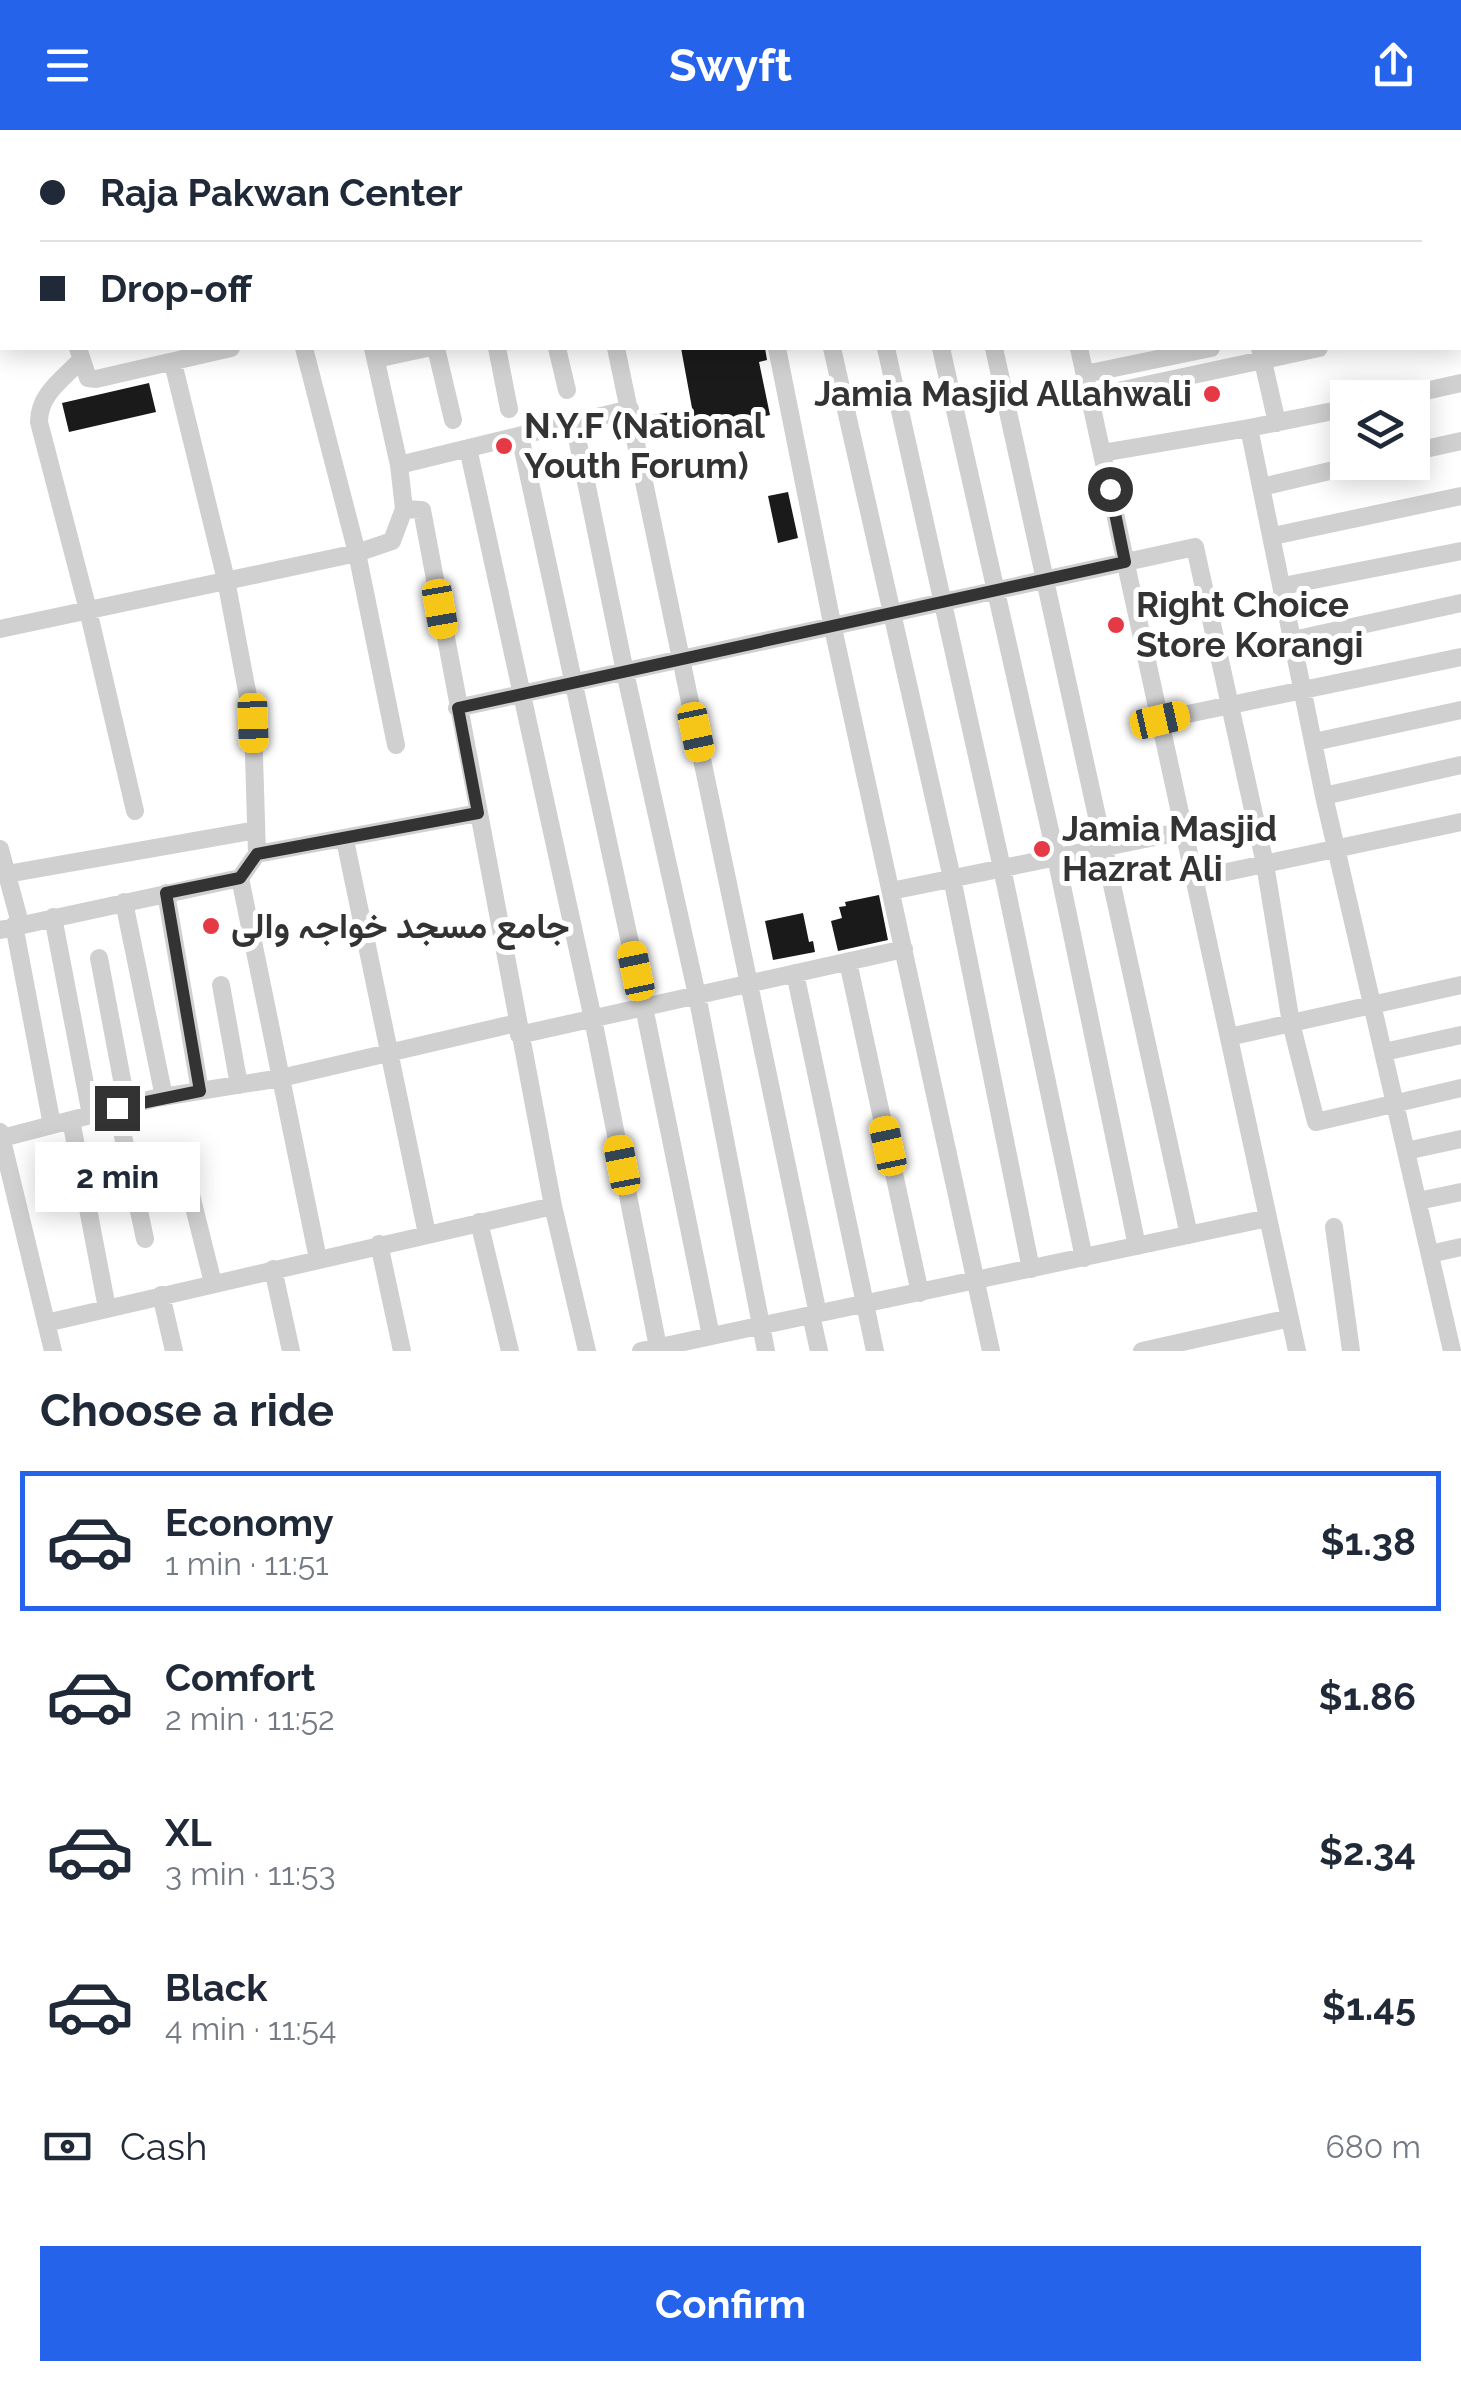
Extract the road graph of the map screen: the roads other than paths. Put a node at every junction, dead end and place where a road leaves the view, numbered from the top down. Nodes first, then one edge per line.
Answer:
1 (224, 350) edge
2 (305, 350) edge
3 (406, 350) edge
4 (436, 350) edge
5 (497, 350) edge
6 (558, 350) edge
7 (616, 350) edge
8 (777, 350) edge
9 (832, 350) edge
10 (886, 350) edge
11 (941, 350) edge
12 (994, 350) edge
13 (1079, 350) edge
14 (1191, 350) edge
15 (1300, 350) edge
16 (374, 353) edge
17 (79, 354) edge
18 (1151, 354) edge
19 (1261, 354) edge
20 (173, 363) junction
21 (1084, 374) junction
22 (1461, 383) edge
23 (566, 390) dead end
24 (1430, 390) edge
25 (1090, 398) junction
26 (509, 409) dead end
27 (630, 409) junction
28 (1330, 412) edge
29 (453, 420) dead end
30 (574, 423) junction
31 (1278, 423) junction
32 (1249, 428) junction
33 (520, 436) junction
34 (1461, 441) edge
35 (468, 448) junction
36 (1430, 448) edge
37 (1102, 452) junction
38 (399, 465) junction
39 (1330, 471) edge
40 (1262, 487) junction
41 (1461, 496) edge
42 (404, 508) junction
43 (1273, 536) junction
44 (1461, 551) edge
45 (357, 553) junction
46 (1125, 562) junction
47 (226, 580) junction
48 (1045, 580) junction
49 (1284, 586) junction
50 (996, 591) junction
51 (1461, 603) edge
52 (941, 604) junction
53 (88, 610) junction
54 (890, 615) junction
55 (834, 628) junction
56 (0, 629) edge
57 (1293, 640) junction
58 (1461, 657) edge
59 (681, 660) junction
60 (624, 672) junction
61 (573, 682) junction
62 (1305, 689) junction
63 (520, 694) junction
64 (1230, 704) junction
65 (458, 708) junction
66 (1461, 710) edge
67 (1160, 720) junction
68 (1314, 742) junction
69 (396, 745) dead end
70 (1461, 765) edge
71 (1324, 796) junction
72 (135, 811) dead end
73 (478, 813) junction
74 (1461, 822) edge
75 (256, 830) junction
76 (1184, 831) junction
77 (344, 840) junction
78 (1103, 848) junction
79 (1338, 848) junction
80 (0, 850) edge
81 (257, 854) junction
82 (1056, 858) junction
83 (1265, 864) junction
84 (1002, 868) junction
85 (6, 874) junction
86 (240, 878) junction
87 (952, 878) junction
88 (1194, 879) junction
89 (892, 891) junction
90 (166, 893) junction
91 (124, 902) junction
92 (53, 917) junction
93 (11, 926) edge
94 (904, 949) junction
95 (99, 958) dead end
96 (848, 962) junction
97 (796, 973) junction
98 (750, 984) junction
99 (1461, 984) edge
100 (221, 986) dead end
101 (697, 995) junction
102 (1373, 1004) junction
103 (644, 1007) junction
104 (593, 1018) junction
105 (1291, 1023) junction
106 (518, 1029) junction
107 (1461, 1035) edge
108 (1229, 1037) junction
109 (1384, 1052) junction
110 (391, 1054) junction
111 (281, 1078) junction
112 (238, 1085) junction
113 (1461, 1088) edge
114 (200, 1091) junction
115 (164, 1097) junction
116 (1396, 1103) junction
117 (122, 1107) junction
118 (91, 1115) junction
119 (72, 1120) junction
120 (52, 1125) junction
121 (1, 1135) edge
122 (1461, 1138) edge
123 (1406, 1151) junction
124 (182, 1158) dead end
125 (1461, 1192) edge
126 (1418, 1201) junction
127 (552, 1206) junction
128 (9, 1211) edge
129 (1268, 1218) junction
130 (479, 1222) junction
131 (1334, 1228) dead end
132 (427, 1234) junction
133 (1189, 1235) junction
134 (146, 1239) dead end
135 (379, 1244) junction
136 (1138, 1246) junction
137 (1461, 1248) edge
138 (1430, 1254) junction
139 (1084, 1258) junction
140 (318, 1260) junction
141 (1031, 1269) junction
142 (274, 1270) junction
143 (976, 1281) junction
144 (213, 1283) junction
145 (920, 1293) junction
146 (161, 1295) junction
147 (864, 1304) junction
148 (1451, 1304) edge
149 (107, 1308) junction
150 (815, 1315) junction
151 (1290, 1318) junction
152 (46, 1323) junction
153 (759, 1326) junction
154 (711, 1336) junction
155 (649, 1349) edge
156 (1152, 1350) edge
157 (53, 1351) edge
158 (174, 1351) edge
159 (291, 1351) edge
160 (402, 1351) edge
161 (510, 1351) edge
162 (588, 1351) edge
163 (766, 1351) edge
164 (819, 1351) edge
165 (875, 1351) edge
166 (991, 1351) edge
167 (1297, 1351) edge
168 (1351, 1351) edge
169 (1452, 1351) edge

1 - 20 street
2 - 45 street
3 - 16 street
4 - 29 street
5 - 26 street
6 - 23 street
7 - 27 street
8 - 55 street
9 - 54 street
10 - 52 street
11 - 50 street
12 - 48 street
13 - 21 street
14 - 18 street
15 - 19 street
16 - 38 street
17 - 20 street
17 - 53 street
18 - 21 street
19 - 25 street
19 - 31 street
20 - 47 street
21 - 25 street
22 - 24 street
25 - 37 street
27 - 30 street
27 - 59 street
28 - 31 street
30 - 33 street
30 - 60 street
31 - 32 street
32 - 37 street
32 - 40 street
33 - 35 street
33 - 61 street
34 - 36 street
35 - 38 street
35 - 63 street
37 - 46 street
38 - 42 street
39 - 40 street
40 - 43 street
41 - 43 street
42 - 45 street
42 - 65 street
43 - 49 street
44 - 49 street
45 - 47 street
45 - 69 street
46 - 48 street
46 - 64 street
46 - 67 street
47 - 53 street
47 - 75 street
48 - 50 street
48 - 78 street
49 - 57 street
50 - 52 street
50 - 82 street
51 - 57 street
52 - 54 street
52 - 84 street
53 - 56 street
53 - 72 street
54 - 55 street
54 - 87 street
55 - 59 street
55 - 89 street
57 - 62 street
58 - 62 street
59 - 60 street
59 - 98 street
60 - 61 street
60 - 101 street
61 - 63 street
61 - 103 street
62 - 64 street
62 - 68 street
63 - 65 street
63 - 104 street
64 - 67 street
64 - 83 street
65 - 73 street
66 - 68 street
67 - 76 street
68 - 71 street
70 - 71 street
71 - 79 street
73 - 77 street
73 - 106 street
74 - 79 street
75 - 81 street
75 - 85 street
76 - 78 street
76 - 88 street
77 - 81 street
77 - 110 street
78 - 82 street
78 - 133 street
79 - 83 street
79 - 102 street
80 - 85 street
81 - 86 street
82 - 84 street
82 - 136 street
83 - 88 street
83 - 105 street
84 - 87 street
84 - 139 street
85 - 93 street
86 - 90 street
86 - 111 street
87 - 89 street
87 - 141 street
88 - 108 street
89 - 94 street
90 - 91 street
90 - 114 street
91 - 92 street
91 - 115 street
92 - 93 street
92 - 118 street
93 - 120 street
94 - 96 street
94 - 143 street
95 - 117 street
96 - 97 street
96 - 145 street
97 - 98 street
97 - 147 street
98 - 101 street
98 - 150 street
99 - 102 street
100 - 112 street
101 - 103 street
101 - 153 street
102 - 105 street
102 - 109 street
103 - 104 street
103 - 154 street
104 - 106 street
104 - 155 street
105 - 108 street
105 - 116 street
106 - 110 street
106 - 127 street
107 - 109 street
108 - 129 street
109 - 116 street
110 - 111 street
110 - 132 street
111 - 112 street
111 - 140 street
112 - 114 street
113 - 116 street
114 - 115 street
115 - 117 street
116 - 123 street
117 - 118 street
117 - 134 street
118 - 119 street
119 - 120 street
119 - 149 street
120 - 121 street
121 - 128 street
122 - 123 street
123 - 126 street
124 - 144 street
125 - 126 street
126 - 138 street
127 - 130 street
127 - 162 street
128 - 152 street
129 - 133 street
129 - 151 street
130 - 132 street
130 - 161 street
131 - 168 street
132 - 135 street
133 - 136 street
135 - 140 street
135 - 160 street
136 - 139 street
137 - 138 street
138 - 148 street
139 - 141 street
140 - 142 street
141 - 143 street
142 - 144 street
142 - 159 street
143 - 145 street
143 - 166 street
144 - 146 street
145 - 147 street
146 - 149 street
146 - 158 street
147 - 150 street
147 - 165 street
148 - 169 street
149 - 152 street
150 - 153 street
150 - 164 street
151 - 156 street
151 - 167 street
152 - 157 street
153 - 154 street
153 - 163 street
154 - 155 street

